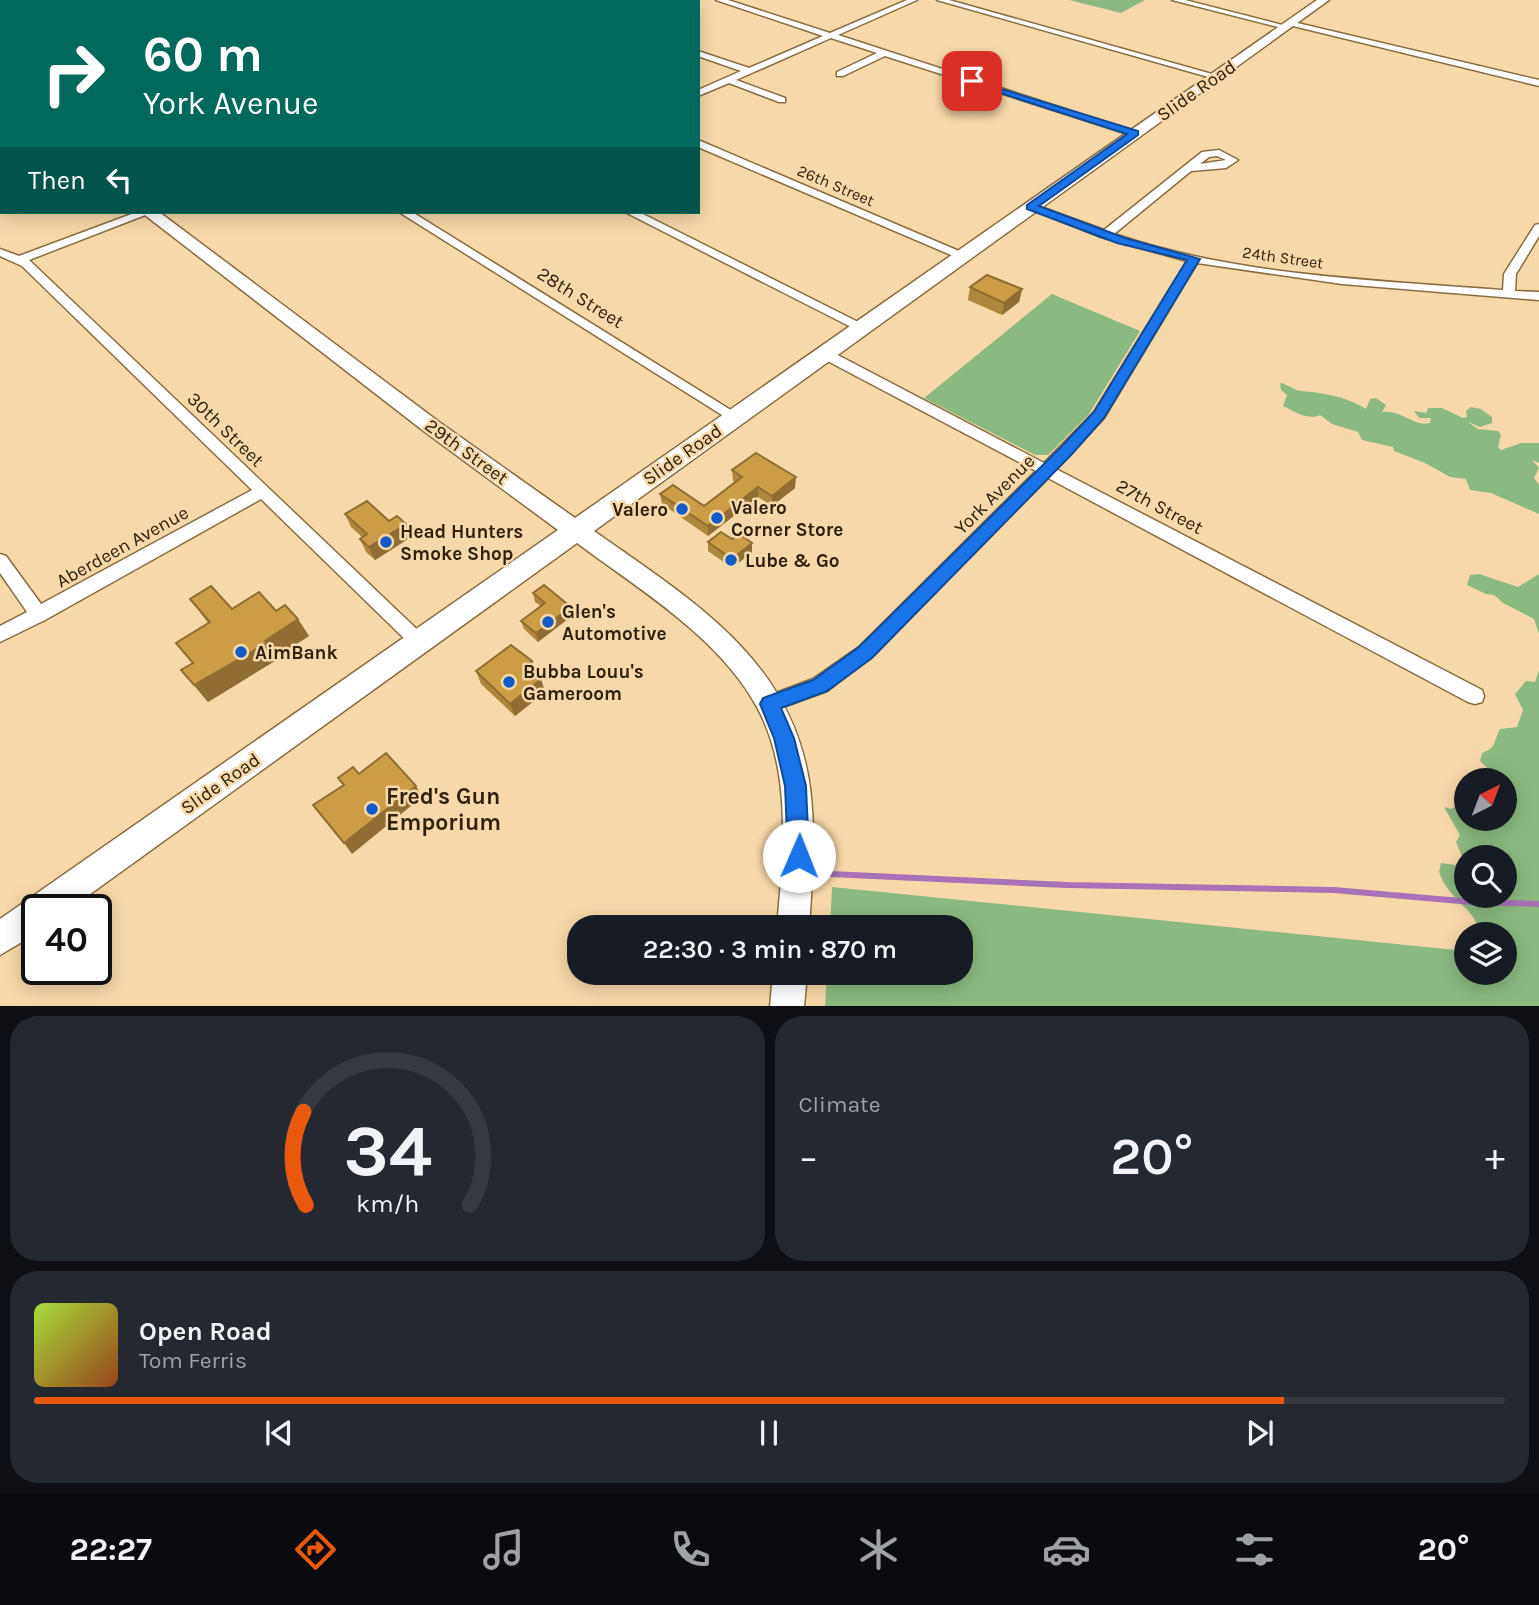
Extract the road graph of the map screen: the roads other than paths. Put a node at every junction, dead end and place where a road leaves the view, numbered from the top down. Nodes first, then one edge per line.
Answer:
1 (720, 0) edge
2 (888, 0) edge
3 (913, 0) edge
4 (941, 0) edge
5 (1176, 0) edge
6 (1324, 0) edge
7 (903, 4) junction
8 (1289, 25) junction
9 (831, 36) junction
10 (884, 53) junction
11 (700, 54) edge
12 (749, 71) junction
13 (840, 74) dead end
14 (1215, 76) junction
15 (729, 80) junction
16 (1539, 83) edge
17 (700, 92) edge
18 (782, 100) dead end
19 (1135, 133) junction
20 (700, 144) edge
21 (1191, 168) dead end
22 (1031, 207) junction
23 (143, 214) edge
24 (151, 214) edge
25 (408, 214) edge
26 (635, 214) edge
27 (1539, 227) edge
28 (1105, 235) junction
29 (0, 252) edge
30 (962, 256) junction
31 (21, 259) junction
32 (1194, 259) junction
33 (1509, 294) junction
34 (1539, 296) edge
35 (862, 327) junction
36 (825, 354) junction
37 (735, 417) junction
38 (1048, 470) junction
39 (263, 491) junction
40 (576, 530) junction
41 (0, 560) edge
42 (39, 615) junction
43 (0, 635) edge
44 (419, 642) junction
45 (1475, 696) dead end
46 (769, 704) junction
47 (64, 894) edge
48 (794, 915) edge
49 (21, 924) edge
50 (0, 939) edge
51 (789, 985) edge
52 (787, 1006) edge

1 - 9 street
2 - 7 street
3 - 7 street
4 - 14 street
5 - 8 street
6 - 8 main road, Slide Road
7 - 9 street
8 - 14 main road, Slide Road
8 - 16 street
9 - 10 street
9 - 12 street
10 - 13 street
10 - 19 street
11 - 12 street
12 - 15 street
14 - 19 main road, Slide Road
15 - 17 street
15 - 18 street
19 - 22 main road, Slide Road
20 - 30 street, 26th Street
21 - 28 street
22 - 28 street, 24th Street
22 - 30 main road, Slide Road
23 - 31 street
24 - 40 main road, 29th Street
25 - 37 street, 28th Street
26 - 35 street
27 - 33 street
28 - 32 street, 24th Street
29 - 31 street, 30th Street
30 - 35 main road, Slide Road
31 - 39 street, 30th Street
32 - 33 street, 24th Street
32 - 38 street, York Avenue
33 - 34 street, 24th Street
35 - 36 main road, Slide Road
36 - 37 main road, Slide Road
36 - 38 street, 27th Street
37 - 40 main road, Slide Road
38 - 45 street, 27th Street
38 - 46 street, York Avenue
39 - 42 street, Aberdeen Avenue
39 - 44 street, 30th Street
40 - 44 main road, Slide Road
40 - 46 main road, 29th Street
41 - 42 street
42 - 43 street, Aberdeen Avenue
44 - 47 main road, Slide Road
46 - 48 main road, 29th Street
49 - 50 main road
51 - 52 street

